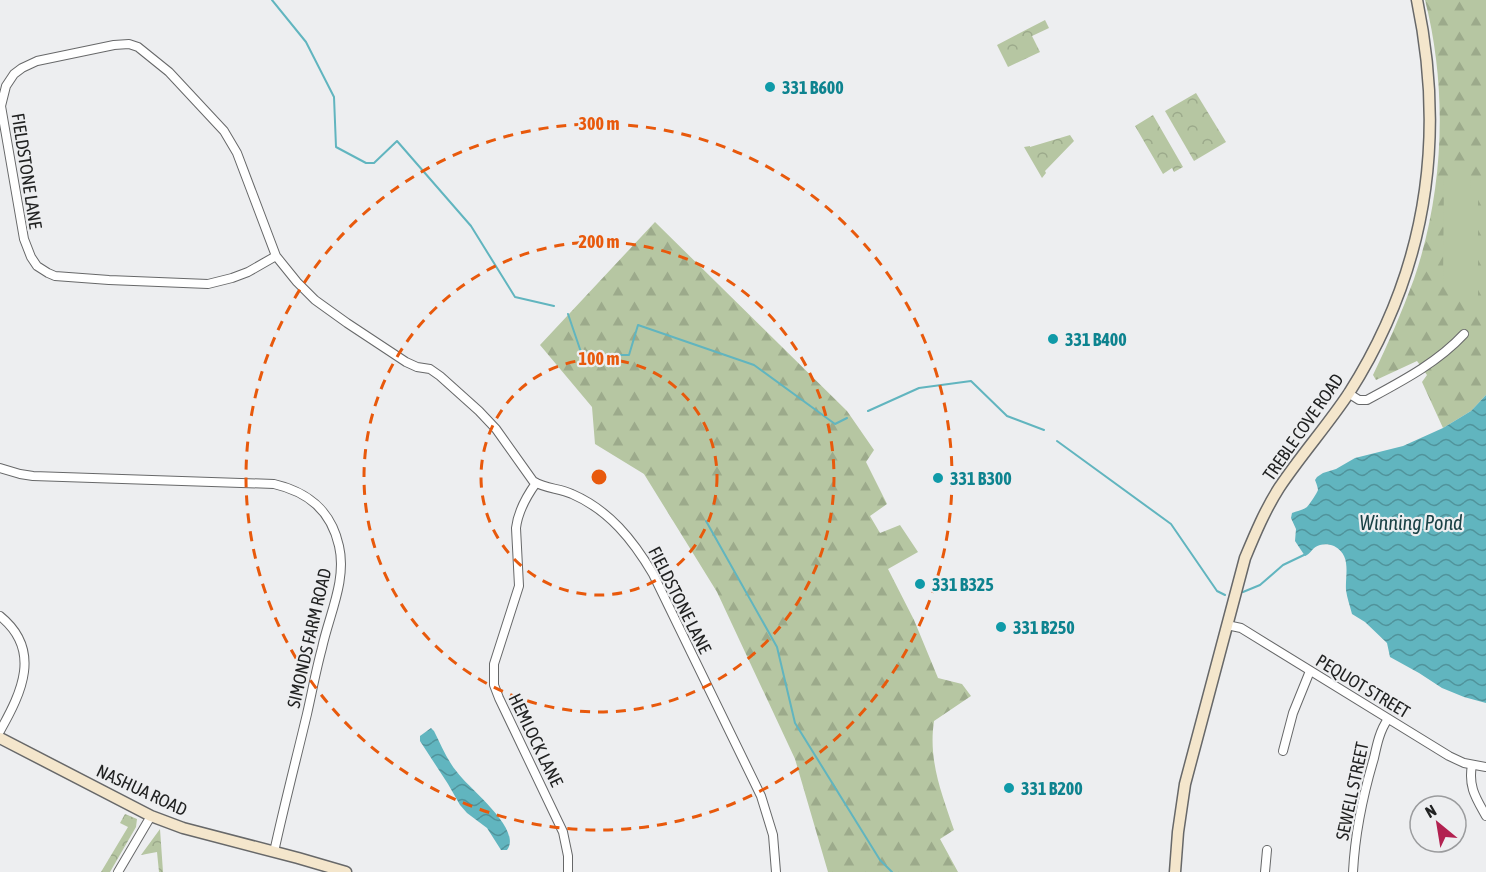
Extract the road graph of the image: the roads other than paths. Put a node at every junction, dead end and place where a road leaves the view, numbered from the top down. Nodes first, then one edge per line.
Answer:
1 (1417, 0) edge
2 (276, 256) junction
3 (1464, 334) dead end
4 (1348, 393) junction
5 (0, 468) edge
6 (536, 483) junction
7 (0, 616) edge
8 (1227, 625) junction
9 (1310, 671) junction
10 (1388, 718) junction
11 (0, 731) edge
12 (0, 738) edge
13 (1283, 751) dead end
14 (1472, 765) junction
15 (1486, 767) edge
16 (151, 816) junction
17 (1486, 816) edge
18 (1267, 850) dead end
19 (273, 852) junction
20 (118, 872) edge
21 (346, 872) edge
22 (568, 872) edge
23 (776, 872) edge
24 (1175, 872) edge
25 (1265, 872) edge
26 (1353, 872) edge

1 - 4 main road, TREBLE COVE ROAD
2 - 2 street, FIELDSTONE LANE
2 - 6 street, FIELDSTONE LANE
3 - 4 street
4 - 8 main road, TREBLE COVE ROAD
5 - 19 street, SIMONDS FARM ROAD
6 - 22 street, HEMLOCK LANE
6 - 23 street, FIELDSTONE LANE
7 - 11 street
8 - 9 street, PEQUOT STREET
8 - 24 main road, TREBLE COVE ROAD
9 - 10 street, PEQUOT STREET
9 - 13 street
10 - 14 street, PEQUOT STREET
10 - 26 street, SEWELL STREET
12 - 16 main road, NASHUA ROAD
14 - 15 street, PEQUOT STREET
14 - 17 street
16 - 19 main road, NASHUA ROAD
16 - 20 street
18 - 25 street
19 - 21 main road, NASHUA ROAD

